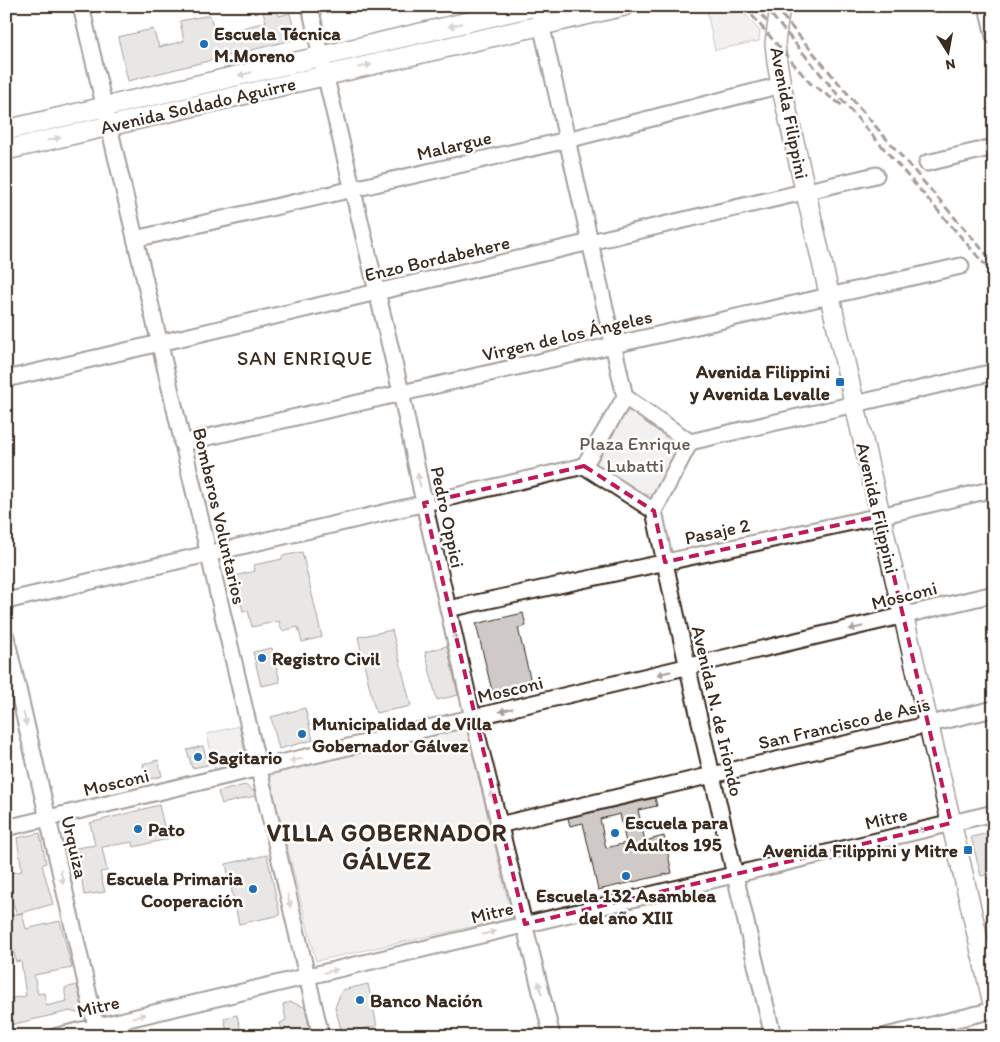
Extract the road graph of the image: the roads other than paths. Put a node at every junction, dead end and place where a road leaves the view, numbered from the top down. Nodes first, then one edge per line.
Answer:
1 (81, 6) edge
2 (310, 6) edge
3 (536, 6) edge
4 (624, 6) edge
5 (780, 6) edge
6 (987, 6) edge
7 (541, 25) junction
8 (994, 34) edge
9 (321, 57) junction
10 (325, 76) junction
11 (781, 86) junction
12 (104, 107) junction
13 (109, 126) junction
14 (6, 130) edge
15 (567, 140) junction
16 (994, 147) edge
17 (6, 150) edge
18 (927, 162) dead end
19 (876, 175) dead end
20 (353, 189) junction
21 (805, 192) junction
22 (135, 239) junction
23 (590, 242) junction
24 (961, 266) dead end
25 (376, 292) junction
26 (830, 296) junction
27 (159, 343) junction
28 (614, 345) junction
29 (994, 372) edge
30 (6, 379) edge
31 (401, 392) junction
32 (625, 397) junction
33 (855, 405) junction
34 (690, 442) junction
35 (182, 443) junction
36 (584, 466) junction
37 (994, 489) edge
38 (424, 504) junction
39 (654, 511) junction
40 (880, 516) junction
41 (208, 554) junction
42 (665, 562) junction
43 (994, 594) edge
44 (6, 601) edge
45 (448, 609) junction
46 (904, 616) junction
47 (6, 637) edge
48 (687, 667) junction
49 (994, 709) edge
50 (473, 718) junction
51 (928, 724) junction
52 (258, 769) junction
53 (712, 775) junction
54 (994, 813) edge
55 (48, 819) junction
56 (951, 823) junction
57 (499, 825) junction
58 (6, 828) edge
59 (734, 875) junction
60 (525, 924) junction
61 (307, 976) junction
62 (994, 1009) edge
63 (97, 1031) edge
64 (57, 1036) edge
65 (321, 1036) edge
66 (552, 1036) edge
67 (773, 1036) edge
68 (886, 1036) edge

1 - 12 street, Bomberos Voluntarios
2 - 9 street, Pedro Oppici
3 - 7 street
3 -> 9 main road, Avenida Soldado Aguirre
4 - 7 main road, Avenida Soldado Aguirre
5 - 11 main road, Avenida Filippini
6 - 8 street
10 -> 7 main road, Avenida Soldado Aguirre
7 - 15 street
9 - 10 street, Pedro Oppici
9 -> 12 main road, Avenida Soldado Aguirre
10 - 13 main road, Avenida Soldado Aguirre
10 - 20 street, Pedro Oppici
11 - 15 street, Malargue
11 - 21 main road, Avenida Filippini
12 - 13 street, Bomberos Voluntarios
12 - 14 main road, Avenida Soldado Aguirre
17 -> 13 main road, Avenida Soldado Aguirre
13 - 22 street, Bomberos Voluntarios
15 - 20 street, Malargue
15 - 23 street
16 - 18 street
19 - 21 street, Enzo Bordabehere
20 - 22 street, Malargue
20 - 25 street, Pedro Oppici
21 - 23 street, Enzo Bordabehere
21 - 26 main road, Avenida Filippini
22 - 27 street, Bomberos Voluntarios
23 - 25 street, Enzo Bordabehere
23 - 28 street
24 - 26 street, Virgen de los Ángeles
25 - 27 street, Enzo Bordabehere
25 - 31 street, Pedro Oppici
26 - 28 street, Virgen de los Ángeles
26 - 33 main road, Avenida Filippini
27 - 30 street, Enzo Bordabehere
27 - 35 street, Bomberos Voluntarios
28 - 31 street, Virgen de los Ángeles
28 - 32 street
29 - 33 street
31 - 35 street, Virgen de los Ángeles
38 -> 31 street, Pedro Oppici
32 - 34 street
32 - 36 street
33 - 34 street
33 - 40 main road, Avenida Filippini
34 - 39 street
35 - 41 street, Bomberos Voluntarios
36 - 38 street
36 - 39 street
37 - 40 street, Pasaje 2
38 - 41 street
38 - 45 street, Pedro Oppici
39 - 42 street, Avenida N. de Iriondo
40 - 42 street, Pasaje 2
40 - 46 main road, Avenida Filippini
41 - 44 street
41 - 52 street, Bomberos Voluntarios
42 - 45 street, Pasaje 2
42 - 48 street, Avenida N. de Iriondo
43 - 46 street, Mosconi
50 -> 45 street, Pedro Oppici
46 -> 48 street, Mosconi
46 - 51 main road, Avenida Filippini
47 -> 55 street, Urquiza
48 -> 50 street, Mosconi
48 - 53 street, Avenida N. de Iriondo
49 - 51 street, San Francisco de Asis
50 -> 52 street, Mosconi
57 -> 50 street, Pedro Oppici
51 - 53 street, San Francisco de Asis
51 - 56 main road, Avenida Filippini
52 - 55 street, Mosconi
52 -> 61 street, Bomberos Voluntarios
53 - 57 street, San Francisco de Asis
53 - 59 street, Avenida N. de Iriondo
54 - 56 street, Mitre
55 - 58 street, Mosconi
55 -> 63 street, Urquiza
59 -> 56 street, Mitre
56 - 62 main road, Avenida Filippini
57 - 60 street, Pedro Oppici
59 - 60 street, Mitre
59 - 67 street, Avenida N. de Iriondo
61 -> 60 street, Mitre
66 -> 60 street, Pedro Oppici
63 -> 61 street, Mitre
61 - 65 street, Bomberos Voluntarios
62 - 68 street
63 - 64 street, Mitre

